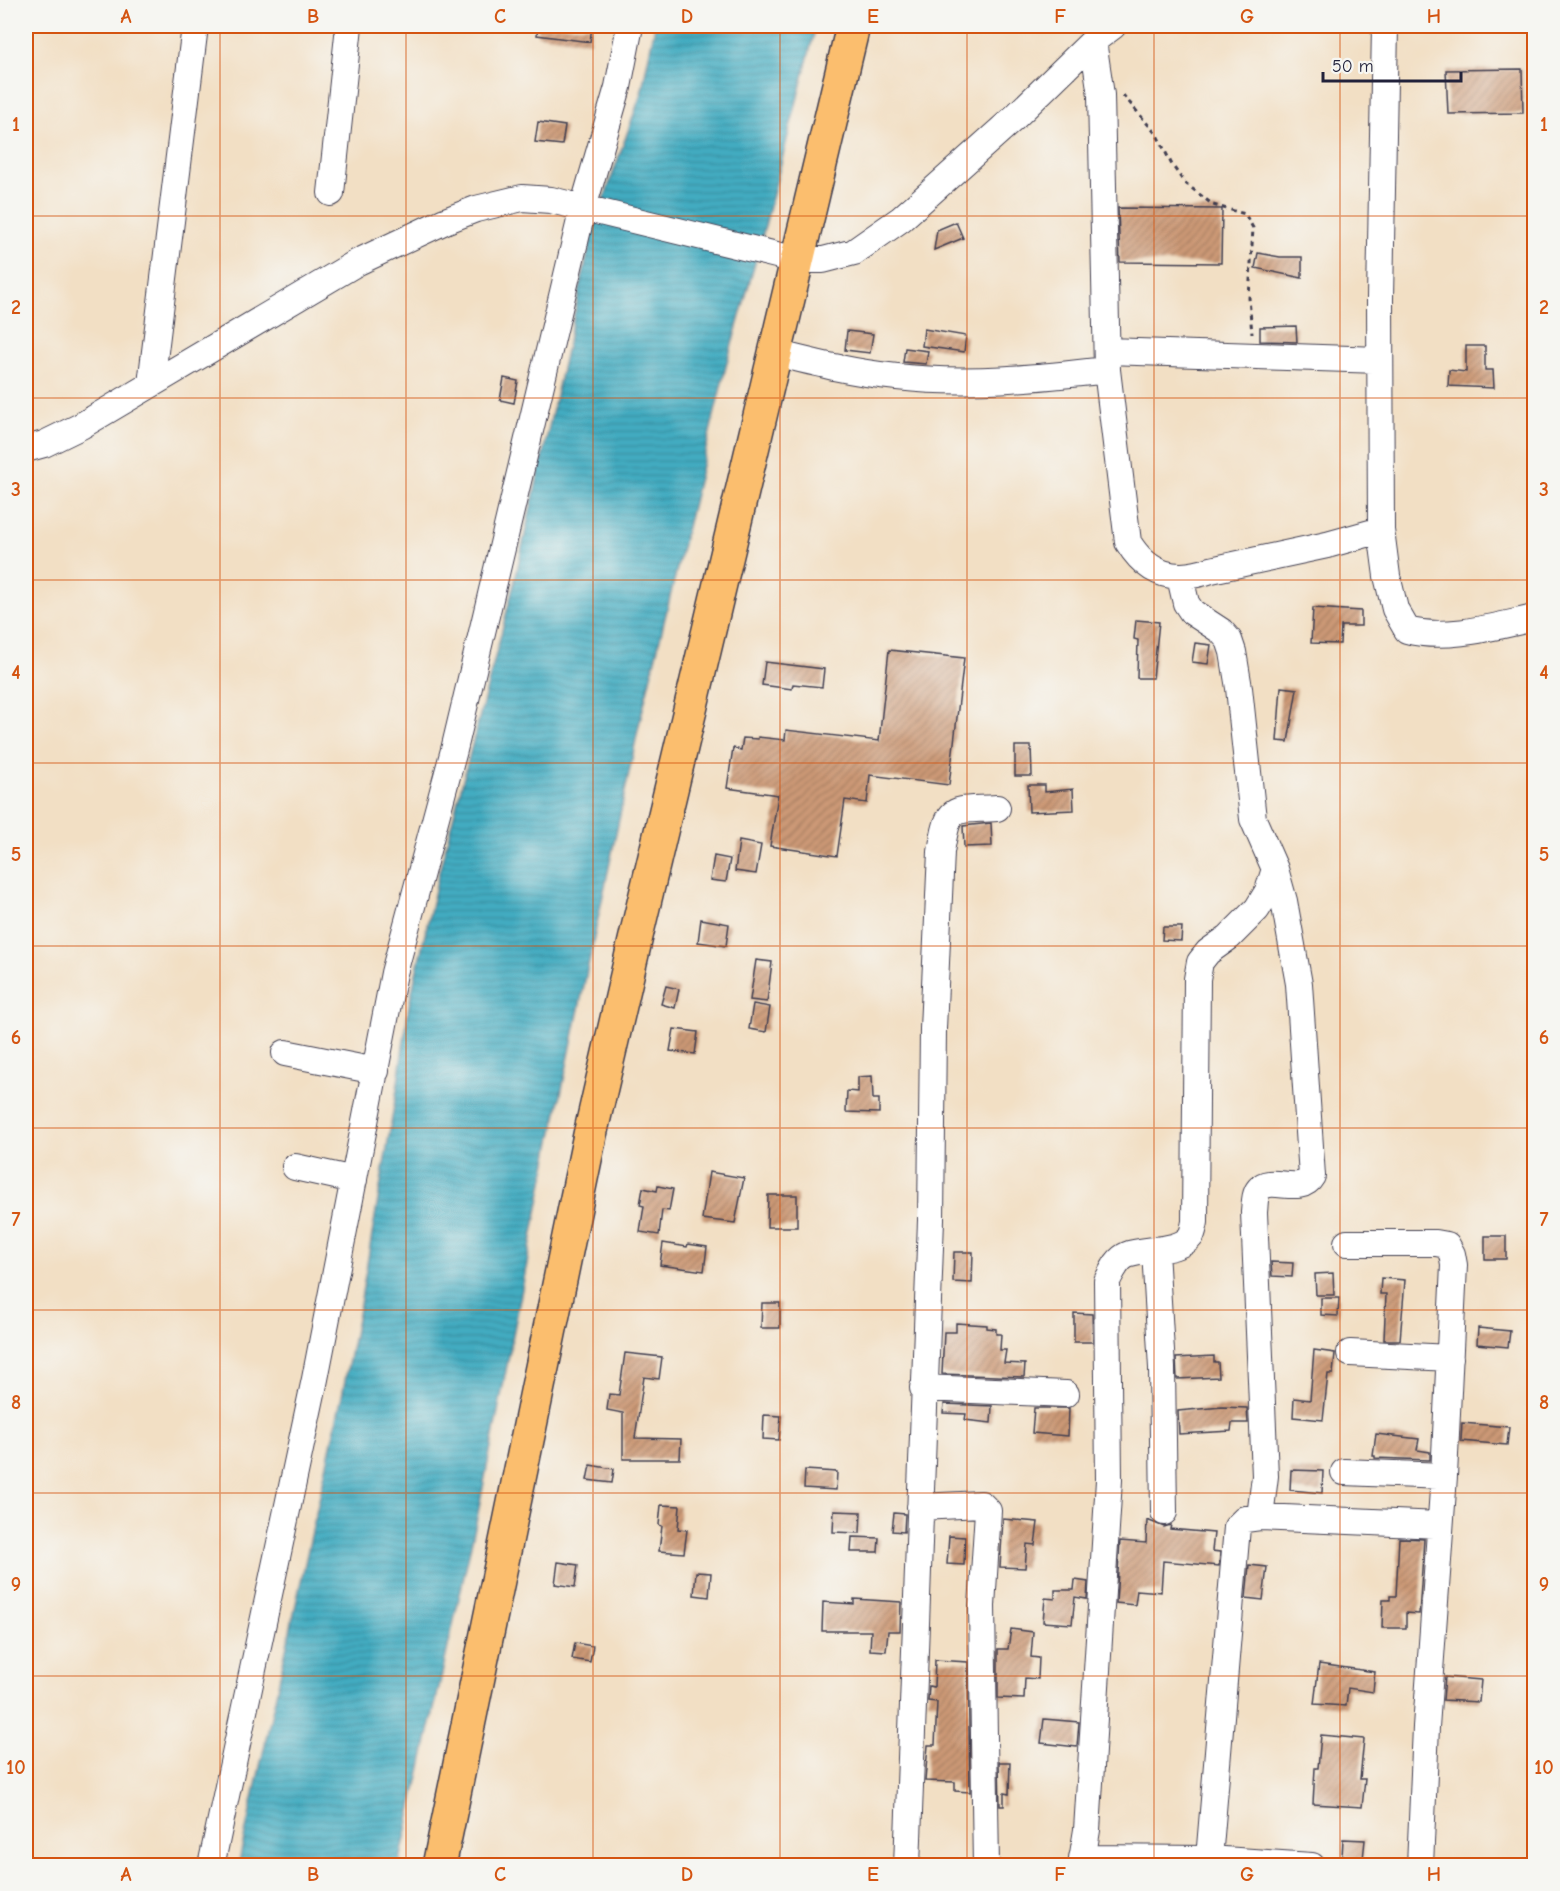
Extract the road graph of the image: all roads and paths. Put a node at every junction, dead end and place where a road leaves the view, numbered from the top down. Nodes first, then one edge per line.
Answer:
1 (195, 26) edge
2 (349, 26) edge
3 (630, 26) edge
4 (853, 26) edge
5 (1113, 26) edge
6 (1385, 26) edge
7 (1093, 41) junction
8 (1097, 68) junction
9 (331, 194) dead end
10 (587, 209) junction
11 (787, 258) junction
12 (775, 352) junction
13 (1253, 357) junction
14 (1380, 360) junction
15 (1108, 361) junction
16 (151, 384) junction
17 (26, 449) edge
18 (1381, 530) junction
19 (1180, 577) junction
20 (1534, 618) edge
21 (997, 808) dead end
22 (1275, 869) junction
23 (285, 1053) dead end
24 (376, 1071) junction
25 (295, 1167) dead end
26 (354, 1180) junction
27 (1347, 1243) dead end
28 (1155, 1251) junction
29 (1350, 1353) dead end
30 (1450, 1358) junction
31 (923, 1388) junction
32 (1066, 1394) dead end
33 (1344, 1472) dead end
34 (1444, 1476) junction
35 (920, 1507) junction
36 (1164, 1512) dead end
37 (1260, 1517) junction
38 (1439, 1525) junction
39 (1209, 1859) junction
40 (1082, 1862) edge
41 (212, 1866) edge
42 (439, 1866) edge
43 (907, 1866) edge
44 (986, 1866) edge
45 (1312, 1866) edge
46 (1420, 1866) edge

1 - 16 street
2 - 9 street
3 - 10 street
4 - 11 main road
5 - 7 street
6 - 14 street
7 - 8 street
7 - 11 street
8 - 13 path
8 - 15 street
10 - 11 street
10 - 16 street
10 - 24 street
11 - 12 main road
12 - 15 street
12 - 42 main road
13 - 14 street
13 - 15 street
14 - 18 street
15 - 19 street
16 - 17 street
18 - 19 street
18 - 20 street
19 - 22 street
21 - 31 street
22 - 28 street
22 - 37 street
23 - 24 street
24 - 26 street
25 - 26 street
26 - 41 street
27 - 30 street
28 - 36 street
28 - 40 street
29 - 30 street
30 - 34 street
31 - 32 street
31 - 35 street
33 - 34 street
34 - 38 street
35 - 43 street
35 - 44 street
37 - 38 street
37 - 39 street
38 - 46 street
39 - 40 street
39 - 45 street

